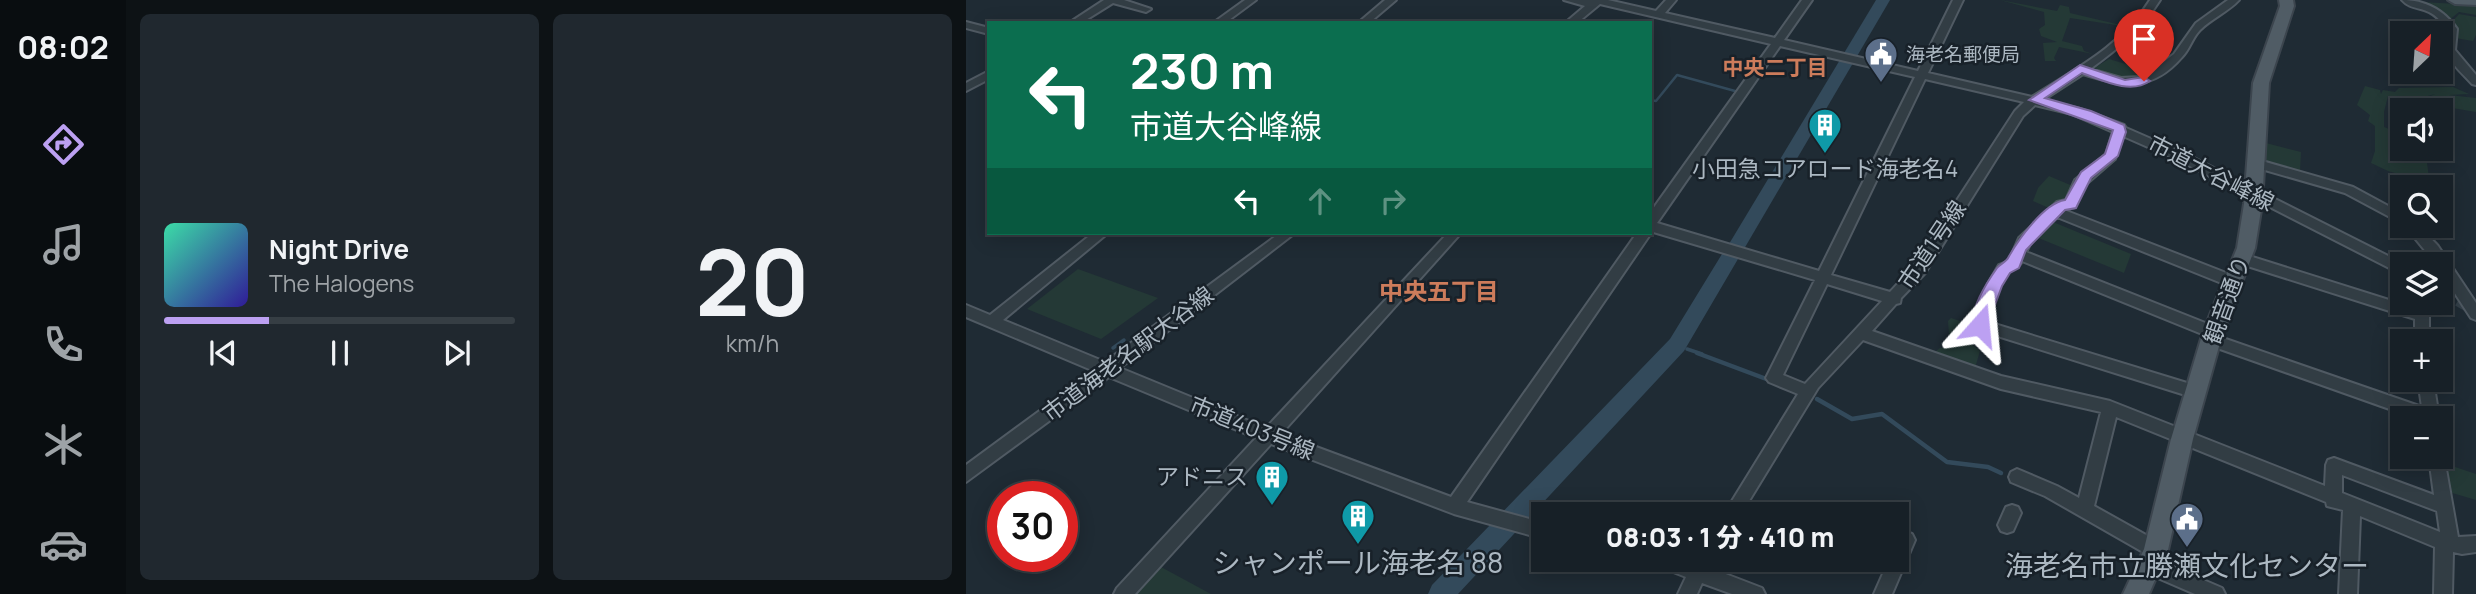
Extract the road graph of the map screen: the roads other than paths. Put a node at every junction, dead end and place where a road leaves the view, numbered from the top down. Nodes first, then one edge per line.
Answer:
1 (1112, 0) edge
2 (1251, 0) edge
3 (1391, 0) edge
4 (1569, 0) edge
5 (1671, 0) edge
6 (1807, 0) edge
7 (1958, 0) edge
8 (2155, 0) edge
9 (2234, 0) edge
10 (2286, 0) edge
11 (2455, 0) edge
12 (1599, 1) edge
13 (2476, 1) edge
14 (2408, 4) edge
15 (1146, 9) dead end
16 (1656, 14) junction
17 (1077, 21) edge
18 (1221, 21) edge
19 (1365, 21) edge
20 (1573, 21) edge
21 (1649, 21) edge
22 (966, 25) edge
23 (987, 31) edge
24 (1778, 42) junction
25 (2455, 59) junction
26 (2476, 67) edge
27 (2080, 69) junction
28 (1924, 74) junction
29 (987, 75) edge
30 (2476, 82) edge
31 (966, 88) edge
32 (2035, 100) junction
33 (2120, 128) junction
34 (2255, 163) junction
35 (2253, 194) junction
36 (2055, 211) junction
37 (2390, 212) edge
38 (1652, 222) edge
39 (1652, 226) edge
40 (1099, 235) edge
41 (1286, 235) edge
42 (1453, 235) edge
43 (1643, 235) edge
44 (2423, 238) edge
45 (2018, 254) junction
46 (2243, 259) junction
47 (2390, 263) edge
48 (1825, 278) junction
49 (2234, 282) junction
50 (1895, 299) junction
51 (966, 311) edge
52 (2476, 314) edge
53 (991, 322) junction
54 (2422, 329) edge
55 (1862, 333) junction
56 (2212, 336) junction
57 (1108, 369) junction
58 (1809, 392) junction
59 (2195, 392) junction
60 (2399, 406) edge
61 (2110, 408) junction
62 (1268, 436) junction
63 (2182, 439) junction
64 (2439, 469) edge
65 (966, 475) edge
66 (2017, 477) dead end
67 (2333, 500) junction
68 (1740, 502) edge
69 (1454, 506) junction
70 (2444, 506) junction
71 (2352, 507) junction
72 (2084, 510) junction
73 (1531, 529) edge
74 (2447, 543) junction
75 (2476, 544) edge
76 (2153, 558) junction
77 (1699, 572) edge
78 (1714, 572) edge
79 (1895, 572) edge
80 (1123, 594) edge
81 (1687, 594) edge
82 (1756, 594) edge
83 (1883, 594) edge
84 (2136, 594) edge
85 (2216, 594) edge
86 (2348, 594) edge
87 (2443, 594) edge

1 - 15 street
1 - 17 street
2 - 18 street
3 - 19 street
4 - 12 street, 市道大谷峰線
5 - 16 street
6 - 24 street
7 - 28 street
8 - 27 street, 市道1号線
9 - 27 street
10 - 34 main road, 観音通り
11 - 13 main road
12 - 16 street, 市道大谷峰線
12 - 20 street
14 - 25 street
16 - 21 street
16 - 24 street, 市道大谷峰線
22 - 23 street
24 - 28 street, 市道大谷峰線
24 - 38 street
25 - 26 street
25 - 30 street
27 - 32 street, 市道1号線
28 - 32 street, 市道大谷峰線
28 - 48 street
29 - 31 street
32 - 33 street, 市道大谷峰線
32 - 50 street, 市道1号線
33 - 35 street, 市道大谷峰線
33 - 36 street
34 - 35 main road, 観音通り
34 - 37 street
35 - 46 main road, 観音通り
35 - 47 street, 市道大谷峰線
36 - 45 street
36 - 49 street
39 - 48 street
40 - 53 street
41 - 57 street, 市道海老名駅大谷線
42 - 62 street
43 - 69 street
44 - 52 street
45 - 56 street
45 - 59 street
46 - 49 main road, 観音通り
46 - 54 street
48 - 50 street
48 - 58 street
49 - 56 main road, 観音通り
50 - 55 street, 市道1号線
51 - 53 street, 市道403号線
53 - 57 street, 市道403号線
55 - 58 street, 市道1号線
55 - 61 street
56 - 59 main road, 観音通り
56 - 60 street
57 - 62 street, 市道403号線
57 - 65 street, 市道海老名駅大谷線
58 - 68 street, 市道1号線
59 - 63 main road, 観音通り
61 - 63 street
61 - 72 street
62 - 69 street, 市道403号線
62 - 80 street
63 - 67 street
63 - 76 main road, 観音通り
64 - 70 street
66 - 72 street
67 - 70 street
67 - 71 street
69 - 73 street, 市道403号線
70 - 74 street
71 - 74 street
71 - 86 street
72 - 76 street
74 - 75 street
74 - 87 street
76 - 84 main road, 観音通り
76 - 85 street
77 - 81 street
78 - 82 street
79 - 83 street

